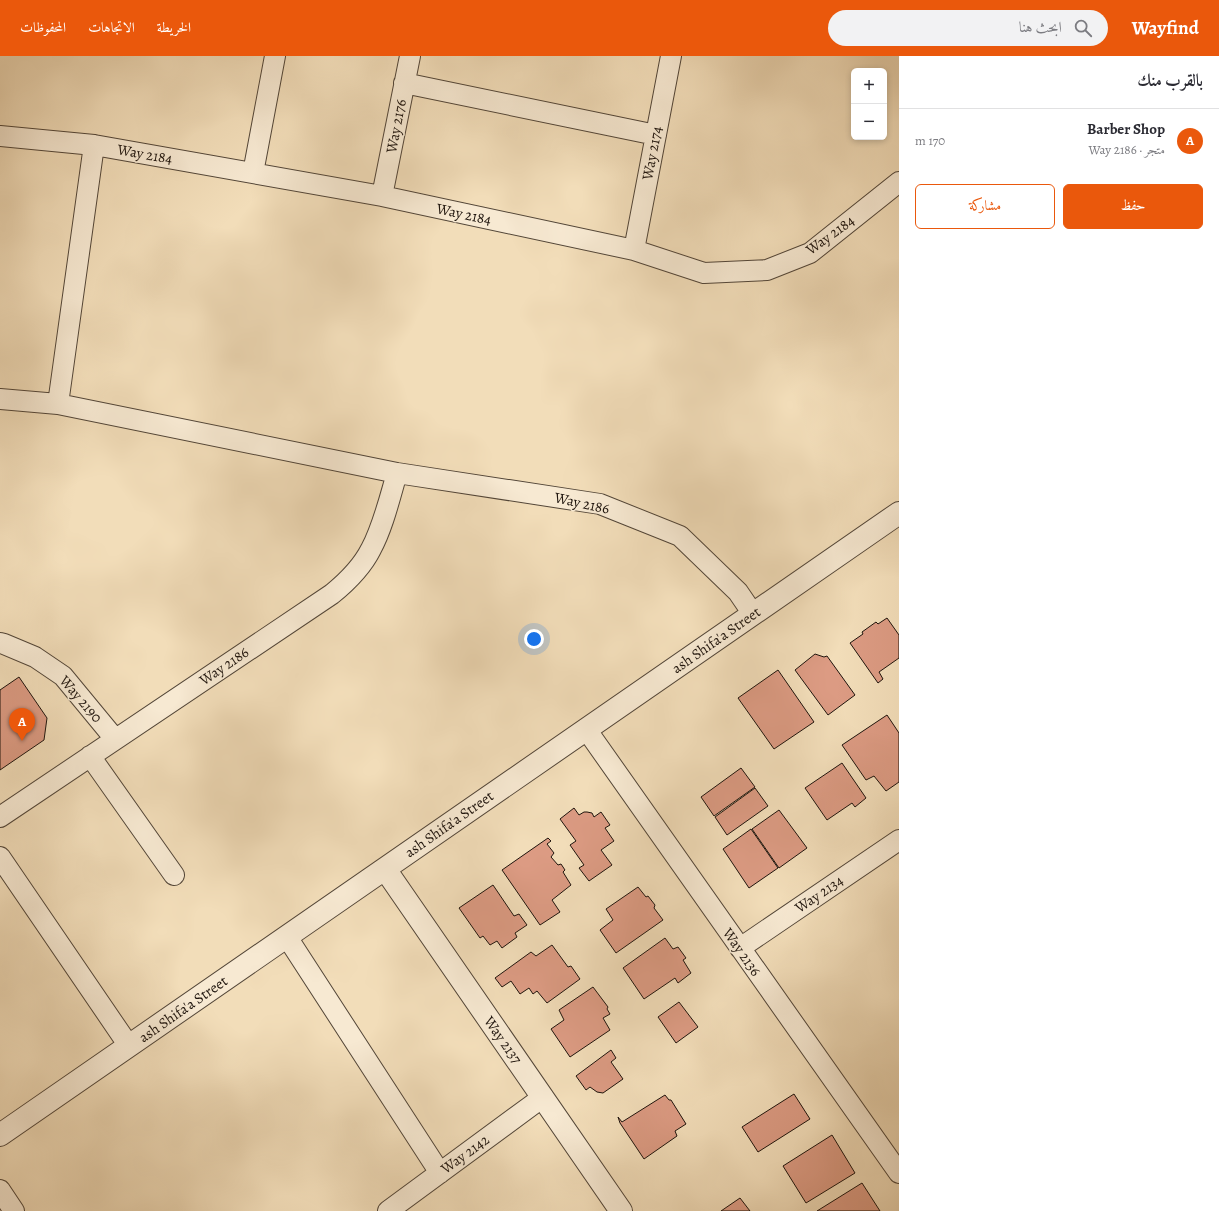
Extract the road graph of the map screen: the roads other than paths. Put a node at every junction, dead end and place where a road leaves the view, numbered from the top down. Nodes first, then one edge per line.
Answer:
1 (275, 56) edge
2 (410, 56) edge
3 (670, 56) edge
4 (404, 84) junction
5 (656, 135) junction
6 (0, 136) edge
7 (94, 145) junction
8 (253, 173) junction
9 (899, 182) edge
10 (382, 196) junction
11 (634, 250) junction
12 (0, 399) edge
13 (58, 404) junction
14 (398, 472) junction
15 (899, 513) edge
16 (753, 614) junction
17 (0, 643) edge
18 (586, 729) junction
19 (115, 739) junction
20 (90, 756) junction
21 (0, 817) edge
22 (899, 840) edge
23 (0, 857) edge
24 (385, 869) junction
25 (174, 875) dead end
26 (287, 937) junction
27 (740, 948) junction
28 (129, 1046) junction
29 (543, 1097) junction
30 (0, 1135) edge
31 (895, 1161) edge
32 (440, 1173) junction
33 (0, 1190) edge
34 (14, 1211) edge
35 (388, 1211) edge
36 (621, 1211) edge

1 - 8 street
2 - 4 street, Way 2176
3 - 5 street, Way 2174
4 - 5 street
4 - 10 street, Way 2176
5 - 11 street, Way 2174
6 - 7 street, Way 2184
7 - 8 street, Way 2184
7 - 13 street
8 - 10 street, Way 2184
9 - 11 street, Way 2184
10 - 11 street, Way 2184
12 - 13 street, Way 2186
13 - 14 street, Way 2186
14 - 16 street, Way 2186
14 - 19 street, Way 2186
15 - 16 street, ash Shifa'a Street
16 - 18 street, ash Shifa'a Street
17 - 19 street, Way 2190
18 - 24 street, ash Shifa'a Street
18 - 27 street, Way 2136
19 - 20 street, Way 2186
20 - 21 street, Way 2186
20 - 25 street
22 - 27 street, Way 2134
23 - 28 street
24 - 26 street, ash Shifa'a Street
24 - 29 street, Way 2137
26 - 28 street, ash Shifa'a Street
26 - 32 street
27 - 31 street, Way 2136
28 - 30 street, ash Shifa'a Street
29 - 32 street, Way 2142
29 - 36 street, Way 2137
32 - 35 street, Way 2142
33 - 34 street

